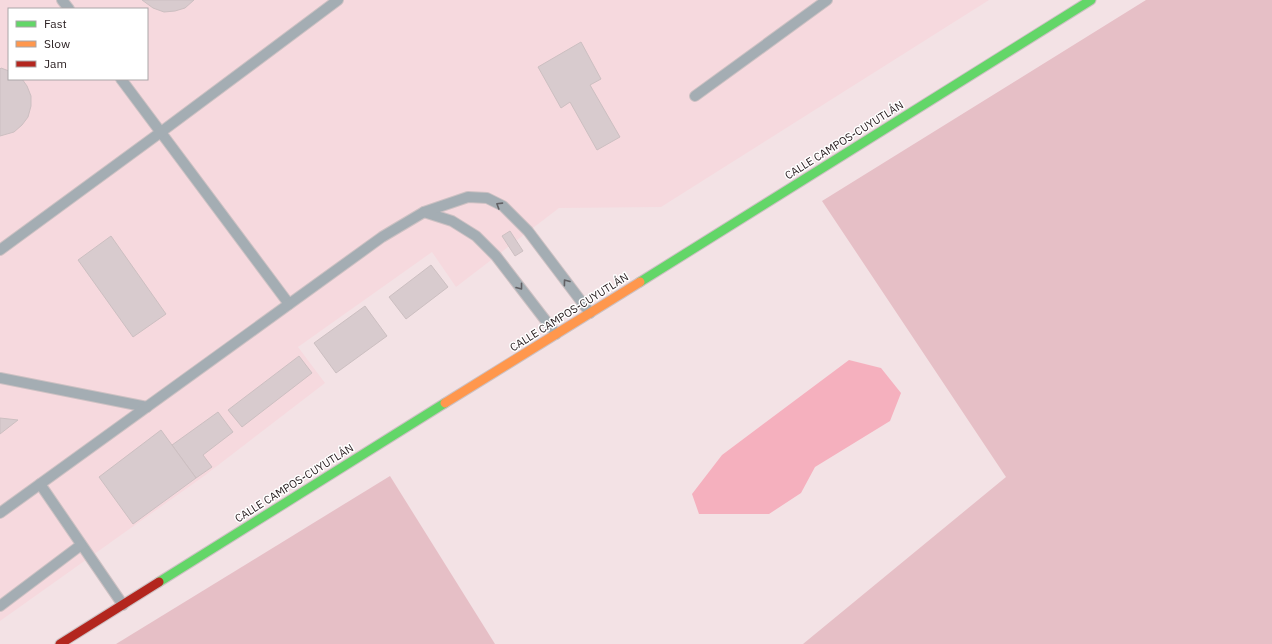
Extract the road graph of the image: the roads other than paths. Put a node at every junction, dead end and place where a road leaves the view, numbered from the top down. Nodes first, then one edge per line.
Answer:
1 (62, 0) edge
2 (338, 0) edge
3 (827, 0) edge
4 (1091, 0) edge
5 (68, 8) edge
6 (122, 80) edge
7 (695, 96) dead end
8 (161, 132) junction
9 (424, 212) junction
10 (0, 250) edge
11 (289, 304) junction
12 (590, 313) junction
13 (556, 334) junction
14 (0, 378) edge
15 (147, 407) junction
16 (40, 484) junction
17 (0, 513) edge
18 (81, 545) junction
19 (123, 605) junction
20 (0, 606) edge
21 (60, 644) edge

1 - 5 lane
2 - 8 lane
3 - 7 lane
4 - 12 street, CALLE CAMPOS-CUYUTLÁN
6 - 8 lane
8 - 10 lane
8 - 11 lane
9 - 11 lane
12 -> 9 lane
9 -> 13 lane
11 - 15 lane
12 - 13 street, CALLE CAMPOS-CUYUTLÁN
13 - 19 street, CALLE CAMPOS-CUYUTLÁN
14 - 15 lane
15 - 16 lane
16 - 17 lane
16 - 18 lane
18 - 19 lane
18 - 20 lane
19 - 21 street, CALLE CAMPOS-CUYUTLÁN

